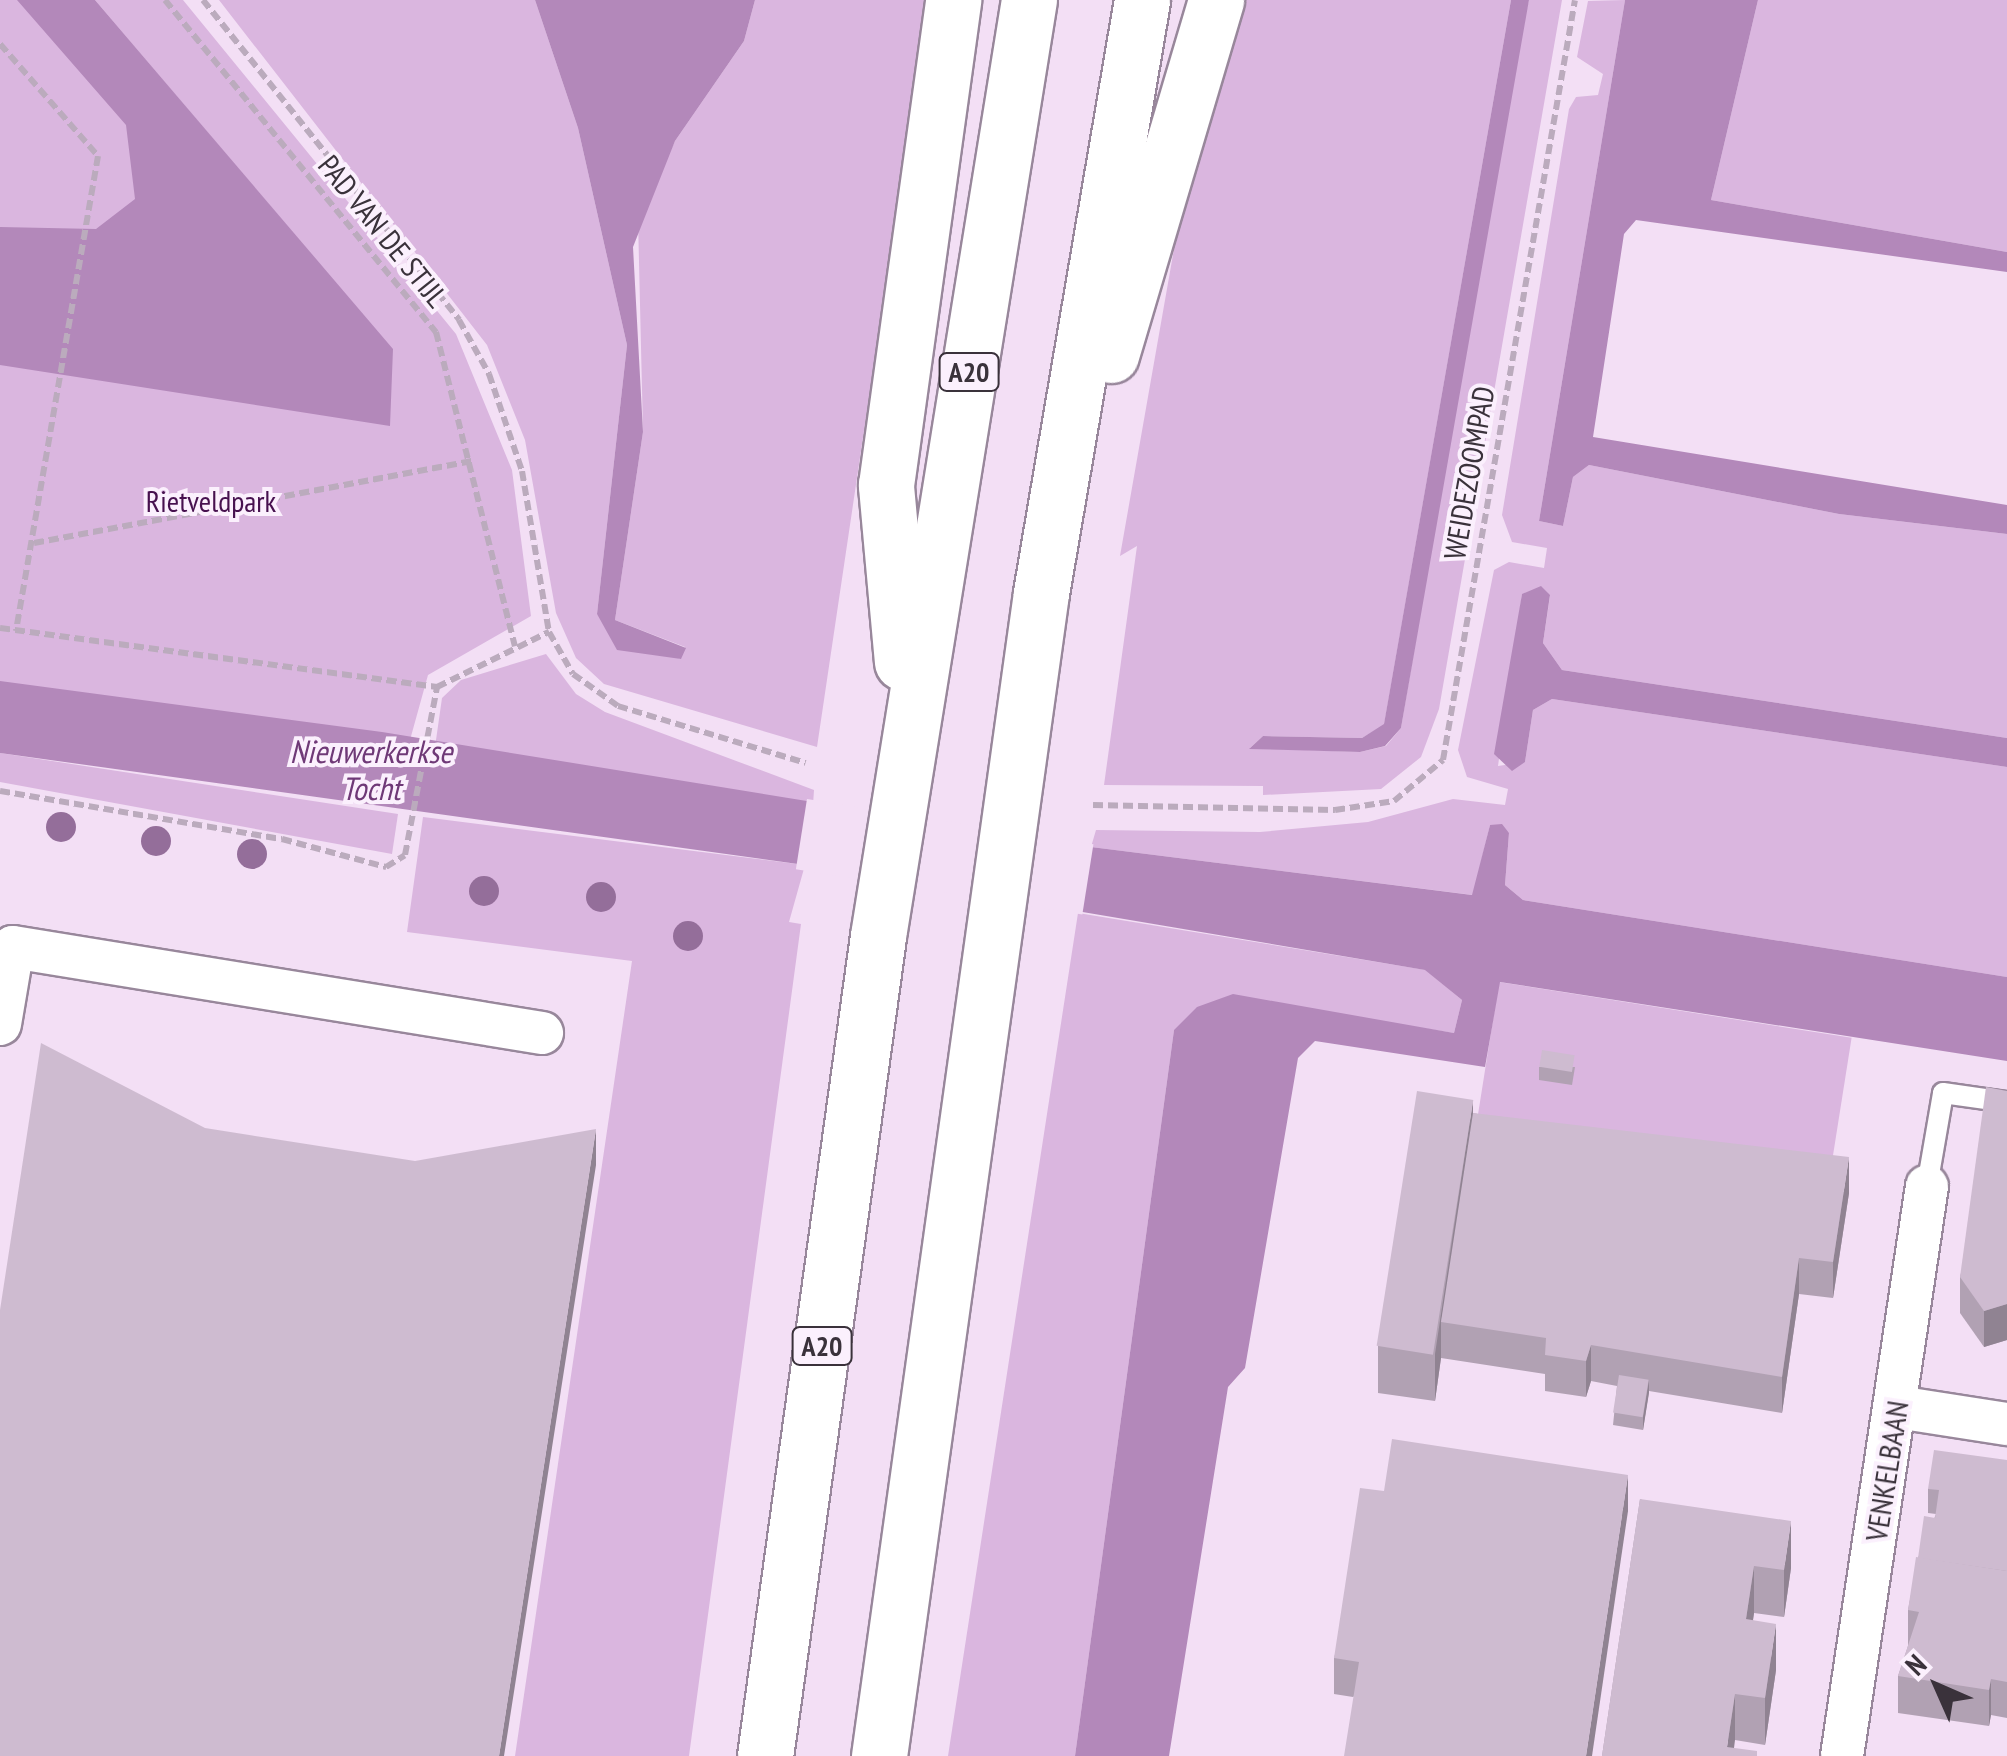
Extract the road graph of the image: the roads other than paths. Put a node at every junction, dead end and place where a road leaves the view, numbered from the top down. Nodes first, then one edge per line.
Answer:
1 (953, 0) edge
2 (1029, 0) edge
3 (1142, 0) edge
4 (1216, 0) edge
5 (1041, 593) junction
6 (909, 744) junction
7 (0, 1024) edge
8 (542, 1033) dead end
9 (2007, 1102) edge
10 (1928, 1186) joint
11 (1897, 1407) junction
12 (2007, 1424) edge
13 (1848, 1755) edge
14 (765, 1756) edge
15 (879, 1756) edge

1 - 6 highway, A20
2 - 6 highway, A20
3 - 5 highway
4 - 5 highway
5 - 15 highway
6 - 14 highway, A20
7 - 8 street
9 - 10 lane
10 - 11 street, VENKELBAAN
11 - 12 street
11 - 13 street, VENKELBAAN

